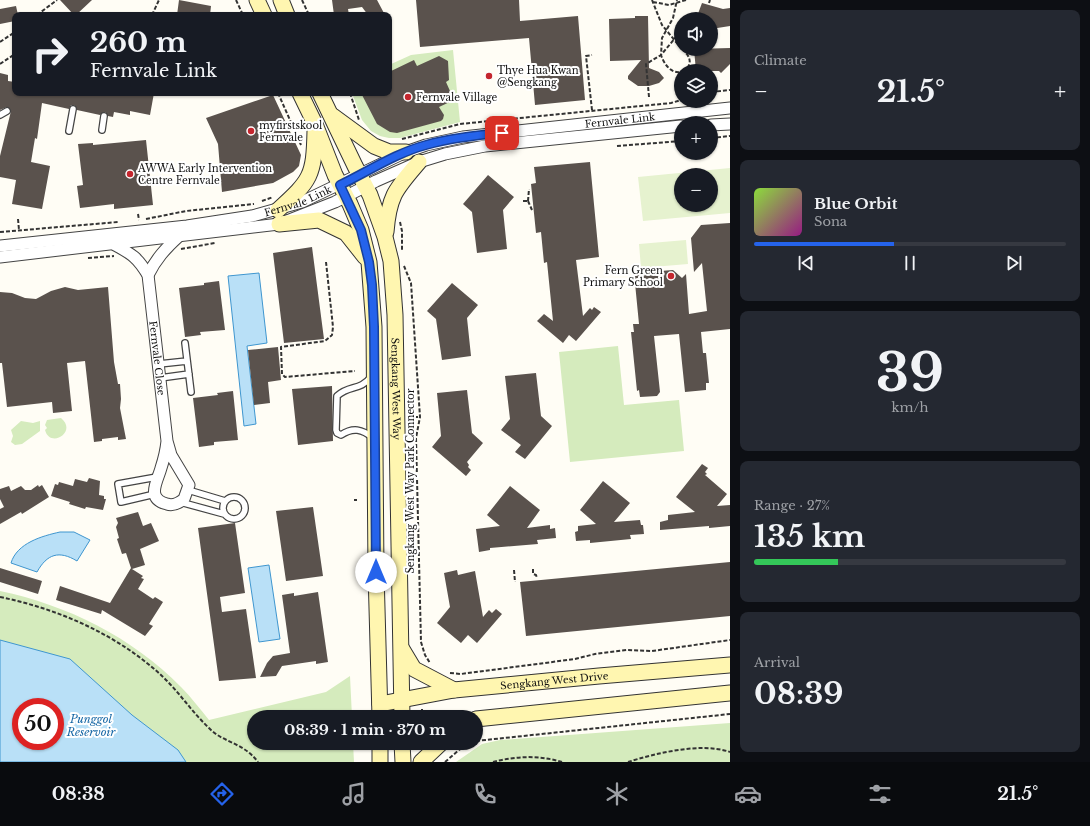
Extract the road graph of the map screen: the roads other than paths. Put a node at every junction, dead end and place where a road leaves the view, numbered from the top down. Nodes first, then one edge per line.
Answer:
1 (257, 0) edge
2 (281, 0) edge
3 (263, 12) edge
4 (285, 12) edge
5 (301, 96) edge
6 (321, 96) edge
7 (730, 108) edge
8 (73, 109) dead end
9 (7, 111) dead end
10 (330, 114) junction
11 (0, 115) edge
12 (104, 116) dead end
13 (315, 124) junction
14 (730, 124) edge
15 (718, 125) edge
16 (674, 127) edge
17 (102, 130) dead end
18 (69, 131) dead end
19 (406, 152) junction
20 (420, 162) junction
21 (362, 181) junction
22 (343, 190) junction
23 (277, 210) junction
24 (178, 237) junction
25 (385, 238) junction
26 (115, 245) junction
27 (0, 246) edge
28 (0, 257) edge
29 (369, 262) junction
30 (148, 275) junction
31 (185, 343) dead end
32 (187, 361) junction
33 (159, 364) junction
34 (189, 374) junction
35 (373, 374) junction
36 (160, 378) junction
37 (191, 392) dead end
38 (375, 440) junction
39 (167, 441) junction
40 (157, 477) junction
41 (188, 490) junction
42 (155, 494) junction
43 (225, 501) junction
44 (180, 502) junction
45 (224, 514) junction
46 (402, 648) junction
47 (730, 666) edge
48 (454, 690) junction
49 (730, 693) edge
50 (402, 700) junction
51 (380, 710) edge
52 (382, 710) edge
53 (402, 710) edge
54 (483, 718) edge
55 (380, 750) edge
56 (402, 750) edge
57 (434, 750) edge
58 (380, 762) edge
59 (403, 762) edge
60 (421, 762) edge

1 - 3 main road
2 - 4 main road
5 - 13 main road
6 - 10 main road, Sengkang West Way
7 - 19 street, Fernvale Link
8 - 18 lane
9 - 11 lane
10 - 19 main road
10 - 21 main road, Sengkang West Way
12 - 17 lane
13 - 22 main road
13 - 23 main road
14 - 15 street
16 - 20 street, Fernvale Link
19 - 21 street, Fernvale Link
20 - 21 street, Fernvale Link
20 - 25 main road
21 - 22 street, Fernvale Link
21 - 25 main road, Sengkang West Way
22 - 23 street, Fernvale Link
22 - 29 main road
23 - 24 street, Fernvale Link
23 - 27 street, Fernvale Link
23 - 29 main road
24 - 26 street, Fernvale Link
24 - 30 street
25 - 46 main road, Sengkang West Way
26 - 28 street, Fernvale Link
26 - 30 street, Fernvale Close
29 - 35 main road
30 - 33 street, Fernvale Close
31 - 32 lane
32 - 33 lane
32 - 34 lane
33 - 36 street, Fernvale Close
34 - 36 lane
34 - 37 lane
35 - 38 main road
35 - 38 lane
36 - 39 street, Fernvale Close
38 - 51 main road
39 - 40 street, Fernvale Close
39 - 41 street, Fernvale Close
40 - 42 street, Fernvale Close
40 - 42 lane
41 - 43 lane
41 - 44 street
42 - 44 street
43 - 45 lane
43 - 45 lane
44 - 45 lane
46 - 48 main road
46 - 50 main road, Sengkang West Way
47 - 48 main road, Sengkang West Drive
48 - 50 main road, Sengkang West Drive
49 - 54 main road
50 - 52 main road, Sengkang West Drive
50 - 53 main road, Sengkang West Way
55 - 58 main road
56 - 59 main road
57 - 60 main road

